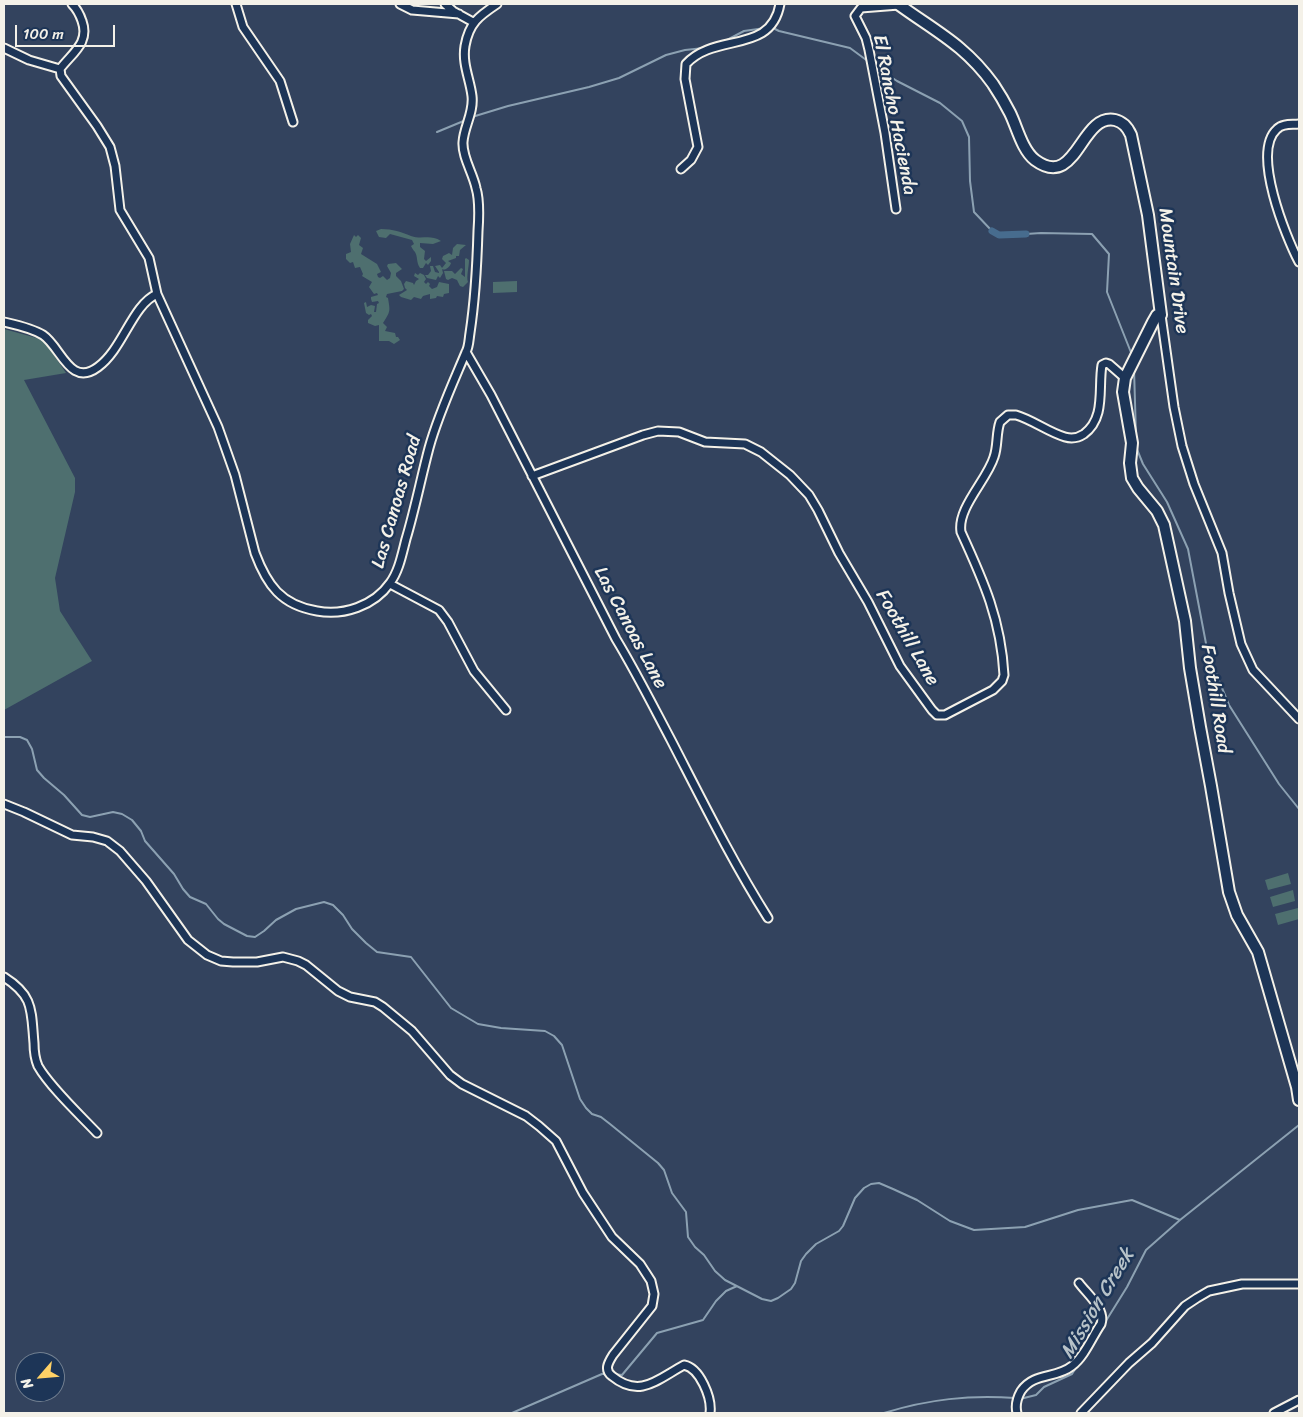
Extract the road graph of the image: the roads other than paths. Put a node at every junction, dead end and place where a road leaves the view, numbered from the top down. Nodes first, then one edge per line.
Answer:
1 (72, 4) edge
2 (236, 4) edge
3 (400, 4) edge
4 (446, 4) edge
5 (497, 4) edge
6 (780, 4) edge
7 (898, 4) edge
8 (458, 14) junction
9 (474, 22) junction
10 (4, 48) edge
11 (60, 69) junction
12 (293, 122) dead end
13 (1299, 124) edge
14 (681, 169) dead end
15 (896, 210) dead end
16 (1299, 262) edge
17 (157, 294) junction
18 (1160, 314) junction
19 (4, 322) edge
20 (466, 352) junction
21 (1125, 378) junction
22 (532, 476) junction
23 (390, 584) junction
24 (506, 710) dead end
25 (1299, 719) edge
26 (4, 804) edge
27 (768, 918) dead end
28 (4, 977) edge
29 (1299, 1100) edge
30 (97, 1133) dead end
31 (1079, 1283) dead end
32 (1299, 1284) edge
33 (1299, 1400) edge
34 (710, 1413) edge
35 (1017, 1413) edge
36 (1081, 1413) edge
37 (1274, 1413) edge

1 - 11 street
2 - 12 street
3 - 8 street
4 - 8 street
5 - 9 street
6 - 14 street
7 - 15 street, El Rancho Hacienda
7 - 18 main road, Mountain Drive
8 - 9 street
9 - 20 street, Las Canoas Road
10 - 11 street
11 - 17 street, Las Canoas Road
13 - 16 street
17 - 19 street
17 - 23 street, Las Canoas Road
18 - 21 main road, Foothill Road
18 - 25 street, Mountain Drive
20 - 22 street, Las Canoas Lane
20 - 23 street, Las Canoas Road
21 - 22 street, Foothill Lane
21 - 29 main road, Foothill Road
22 - 27 street, Las Canoas Lane
23 - 24 street
26 - 34 street
28 - 30 street
31 - 35 street
32 - 36 street
33 - 37 street

